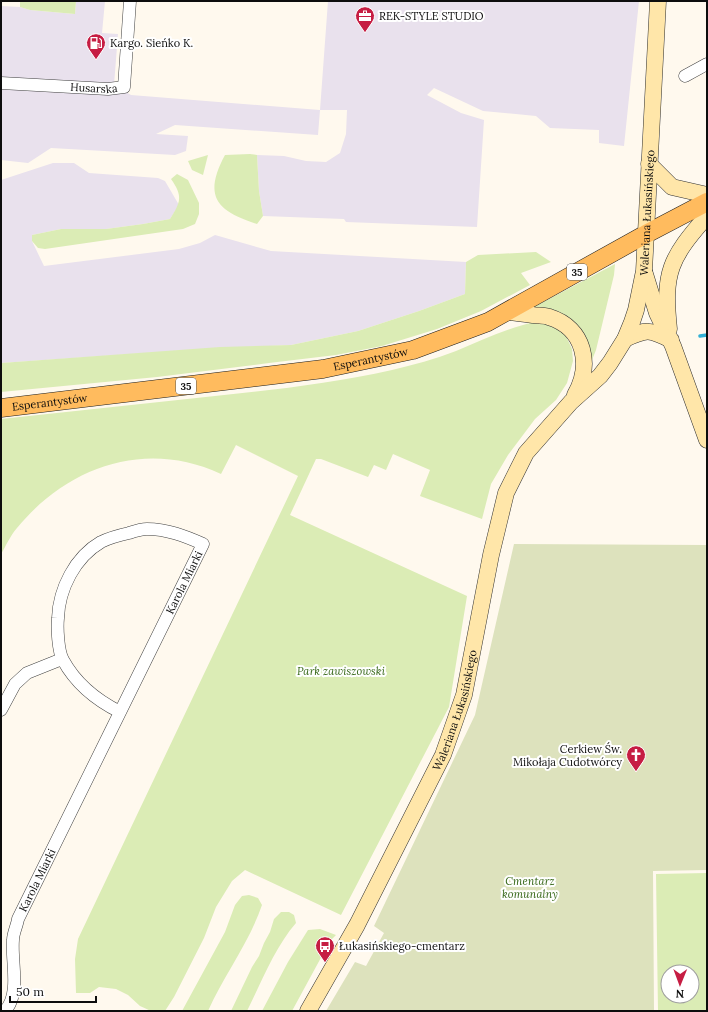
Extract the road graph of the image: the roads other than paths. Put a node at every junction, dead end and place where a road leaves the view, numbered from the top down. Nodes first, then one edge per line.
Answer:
1 (130, 1) edge
2 (658, 1) edge
3 (707, 64) edge
4 (685, 76) dead end
5 (1, 83) edge
6 (649, 164) junction
7 (707, 195) edge
8 (707, 202) edge
9 (707, 216) edge
10 (646, 234) junction
11 (644, 271) junction
12 (508, 312) junction
13 (625, 339) junction
14 (670, 340) junction
15 (571, 402) junction
16 (1, 408) edge
17 (707, 440) edge
18 (62, 659) junction
19 (1, 710) edge
20 (120, 712) junction
21 (5, 1011) edge
22 (308, 1011) edge

1 - 5 street, Husarska
2 - 6 street, Waleriana Łukasińskiego
3 - 4 street
6 - 7 street
6 - 10 street, Waleriana Łukasińskiego
8 - 10 main road, Esperantystów / 35
9 - 14 street
10 - 11 street, Waleriana Łukasińskiego
10 - 12 main road, Esperantystów / 35
11 - 13 street, Waleriana Łukasińskiego
11 - 14 street
12 - 15 street, Waleriana Łukasińskiego
12 - 16 main road, Esperantystów / 35
13 - 14 street
13 - 15 street, Waleriana Łukasińskiego
14 - 17 street
15 - 22 street, Waleriana Łukasińskiego
18 - 19 street
18 - 20 street, Karola Miarki
18 - 20 street, Karola Miarki
20 - 21 street, Karola Miarki

